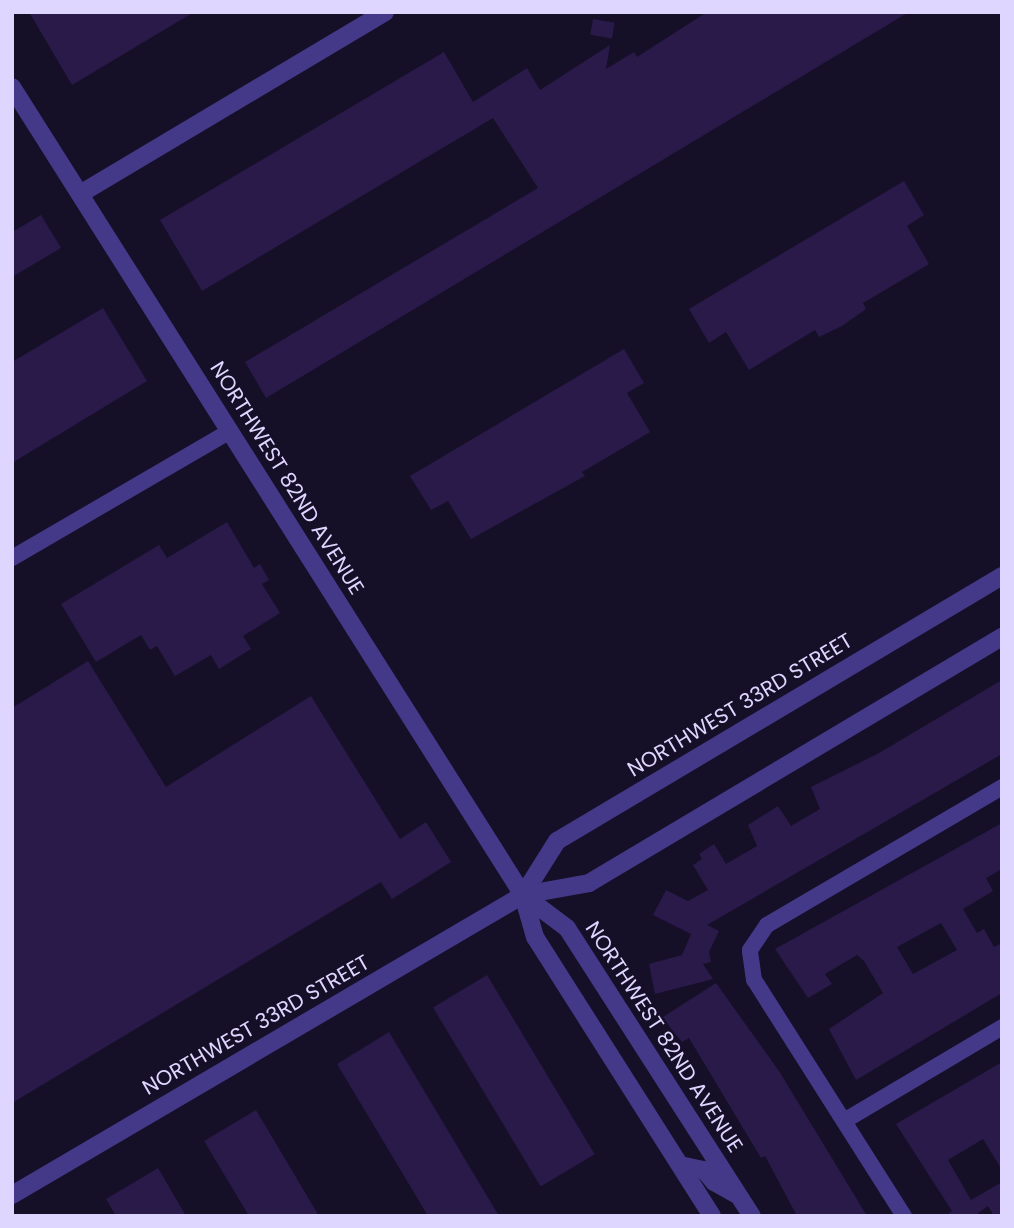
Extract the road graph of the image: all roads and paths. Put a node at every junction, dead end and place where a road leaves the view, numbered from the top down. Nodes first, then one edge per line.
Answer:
1 (385, 12) edge
2 (12, 86) edge
3 (80, 194) junction
4 (230, 431) junction
5 (12, 558) edge
6 (1002, 576) edge
7 (1002, 637) edge
8 (1002, 786) edge
9 (523, 895) junction
10 (1002, 1027) edge
11 (844, 1121) junction
12 (680, 1165) junction
13 (12, 1195) edge
14 (739, 1195) junction
15 (712, 1216) edge
16 (752, 1216) edge
17 (904, 1216) edge

1 - 3 street
2 - 3 street, NORTHWEST 82ND AVENUE
3 - 4 street, NORTHWEST 82ND AVENUE
4 - 5 street
4 - 9 street, NORTHWEST 82ND AVENUE
6 - 9 street, NORTHWEST 33RD STREET
7 - 9 street, NORTHWEST 33RD STREET
8 - 11 street
9 - 12 street, NORTHWEST 82ND AVENUE
9 - 13 street, NORTHWEST 33RD STREET
9 - 14 street, NORTHWEST 82ND AVENUE
10 - 11 street
11 - 17 street
12 - 14 street
12 - 15 street, NORTHWEST 82ND AVENUE
14 - 16 street, NORTHWEST 82ND AVENUE

